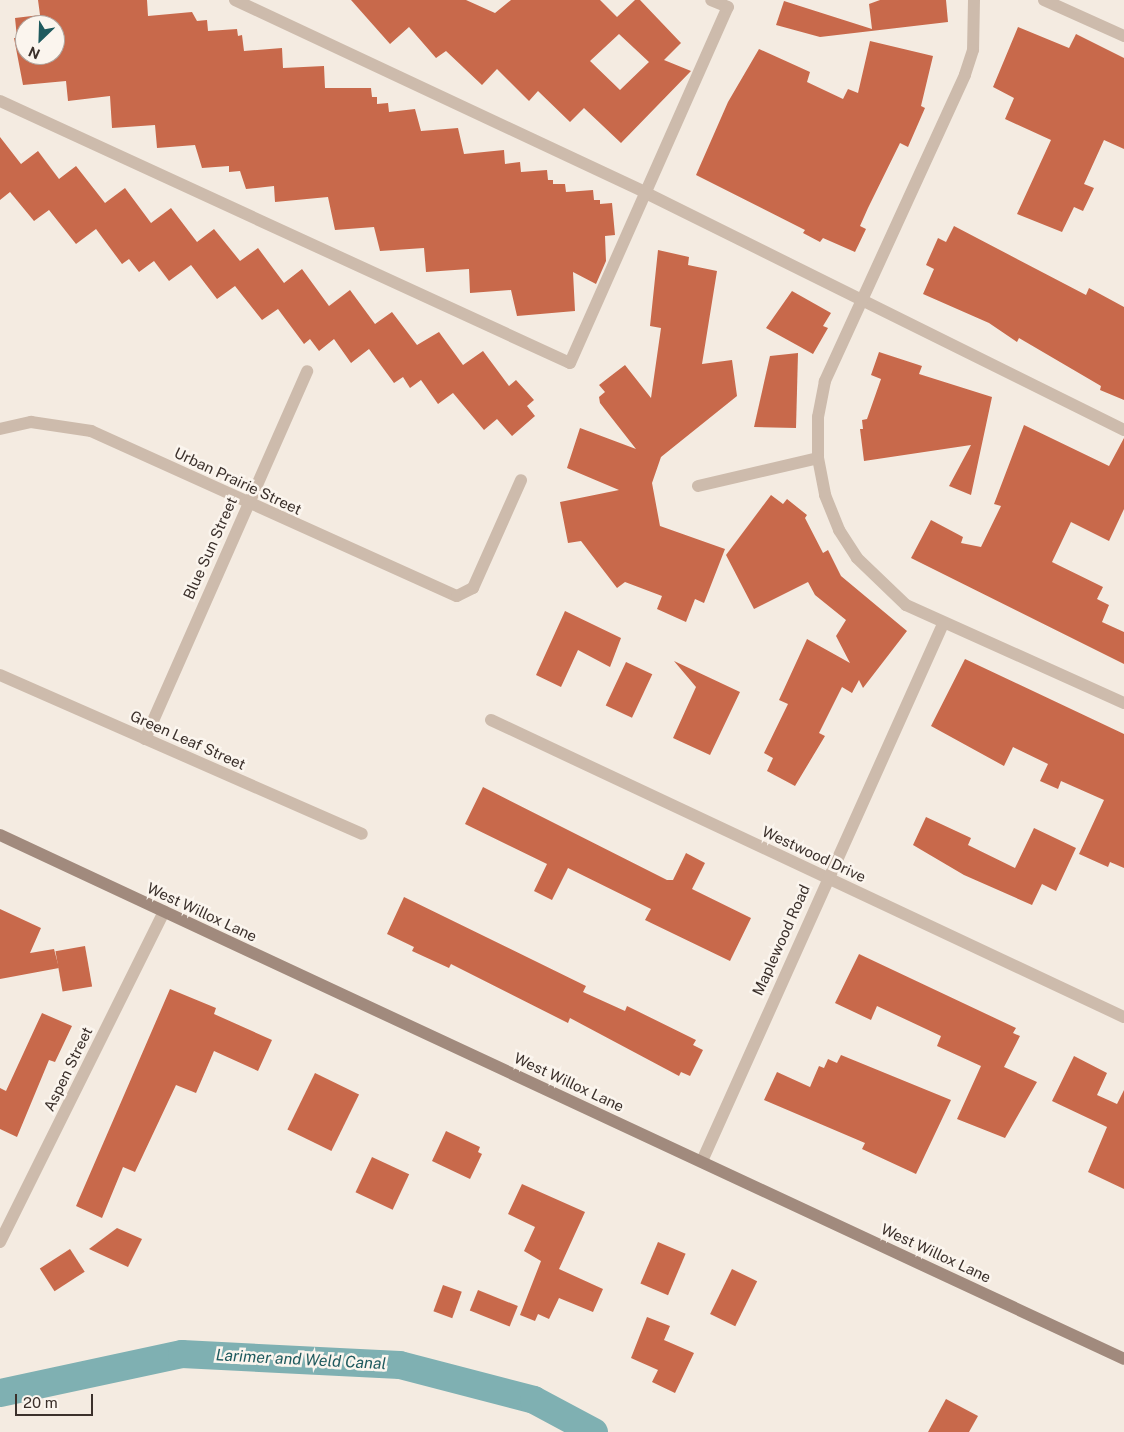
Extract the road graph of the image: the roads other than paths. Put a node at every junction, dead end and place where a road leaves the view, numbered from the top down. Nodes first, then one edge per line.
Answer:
1 (235, 0) edge
2 (711, 0) edge
3 (974, 0) edge
4 (1044, 0) edge
5 (1124, 36) edge
6 (0, 101) edge
7 (644, 192) junction
8 (863, 302) junction
9 (307, 371) dead end
10 (0, 429) edge
11 (1124, 430) edge
12 (818, 458) junction
13 (521, 480) dead end
14 (698, 486) dead end
15 (248, 504) junction
16 (943, 624) junction
17 (0, 675) edge
18 (1124, 703) edge
19 (491, 720) dead end
20 (145, 739) junction
21 (362, 834) dead end
22 (0, 836) edge
23 (826, 877) junction
24 (164, 912) junction
25 (1124, 1017) edge
26 (702, 1160) junction
27 (0, 1242) edge
28 (1124, 1359) edge

1 - 7 street
2 - 7 street
3 - 8 street
4 - 5 street
6 - 7 street
7 - 8 street
8 - 11 street
8 - 12 street
9 - 15 street, Blue Sun Street
10 - 15 street, Urban Prairie Street
12 - 14 street
12 - 16 street
13 - 15 street, Urban Prairie Street
15 - 20 street, Blue Sun Street
16 - 18 street
16 - 23 street, Maplewood Road
17 - 20 street, Green Leaf Street
19 - 23 street, Westwood Drive
20 - 21 street, Green Leaf Street
22 - 24 main road, West Willox Lane
23 - 25 street, Westwood Drive
23 - 26 street, Maplewood Road
24 - 26 main road, West Willox Lane
24 - 27 street, Aspen Street
26 - 28 main road, West Willox Lane

